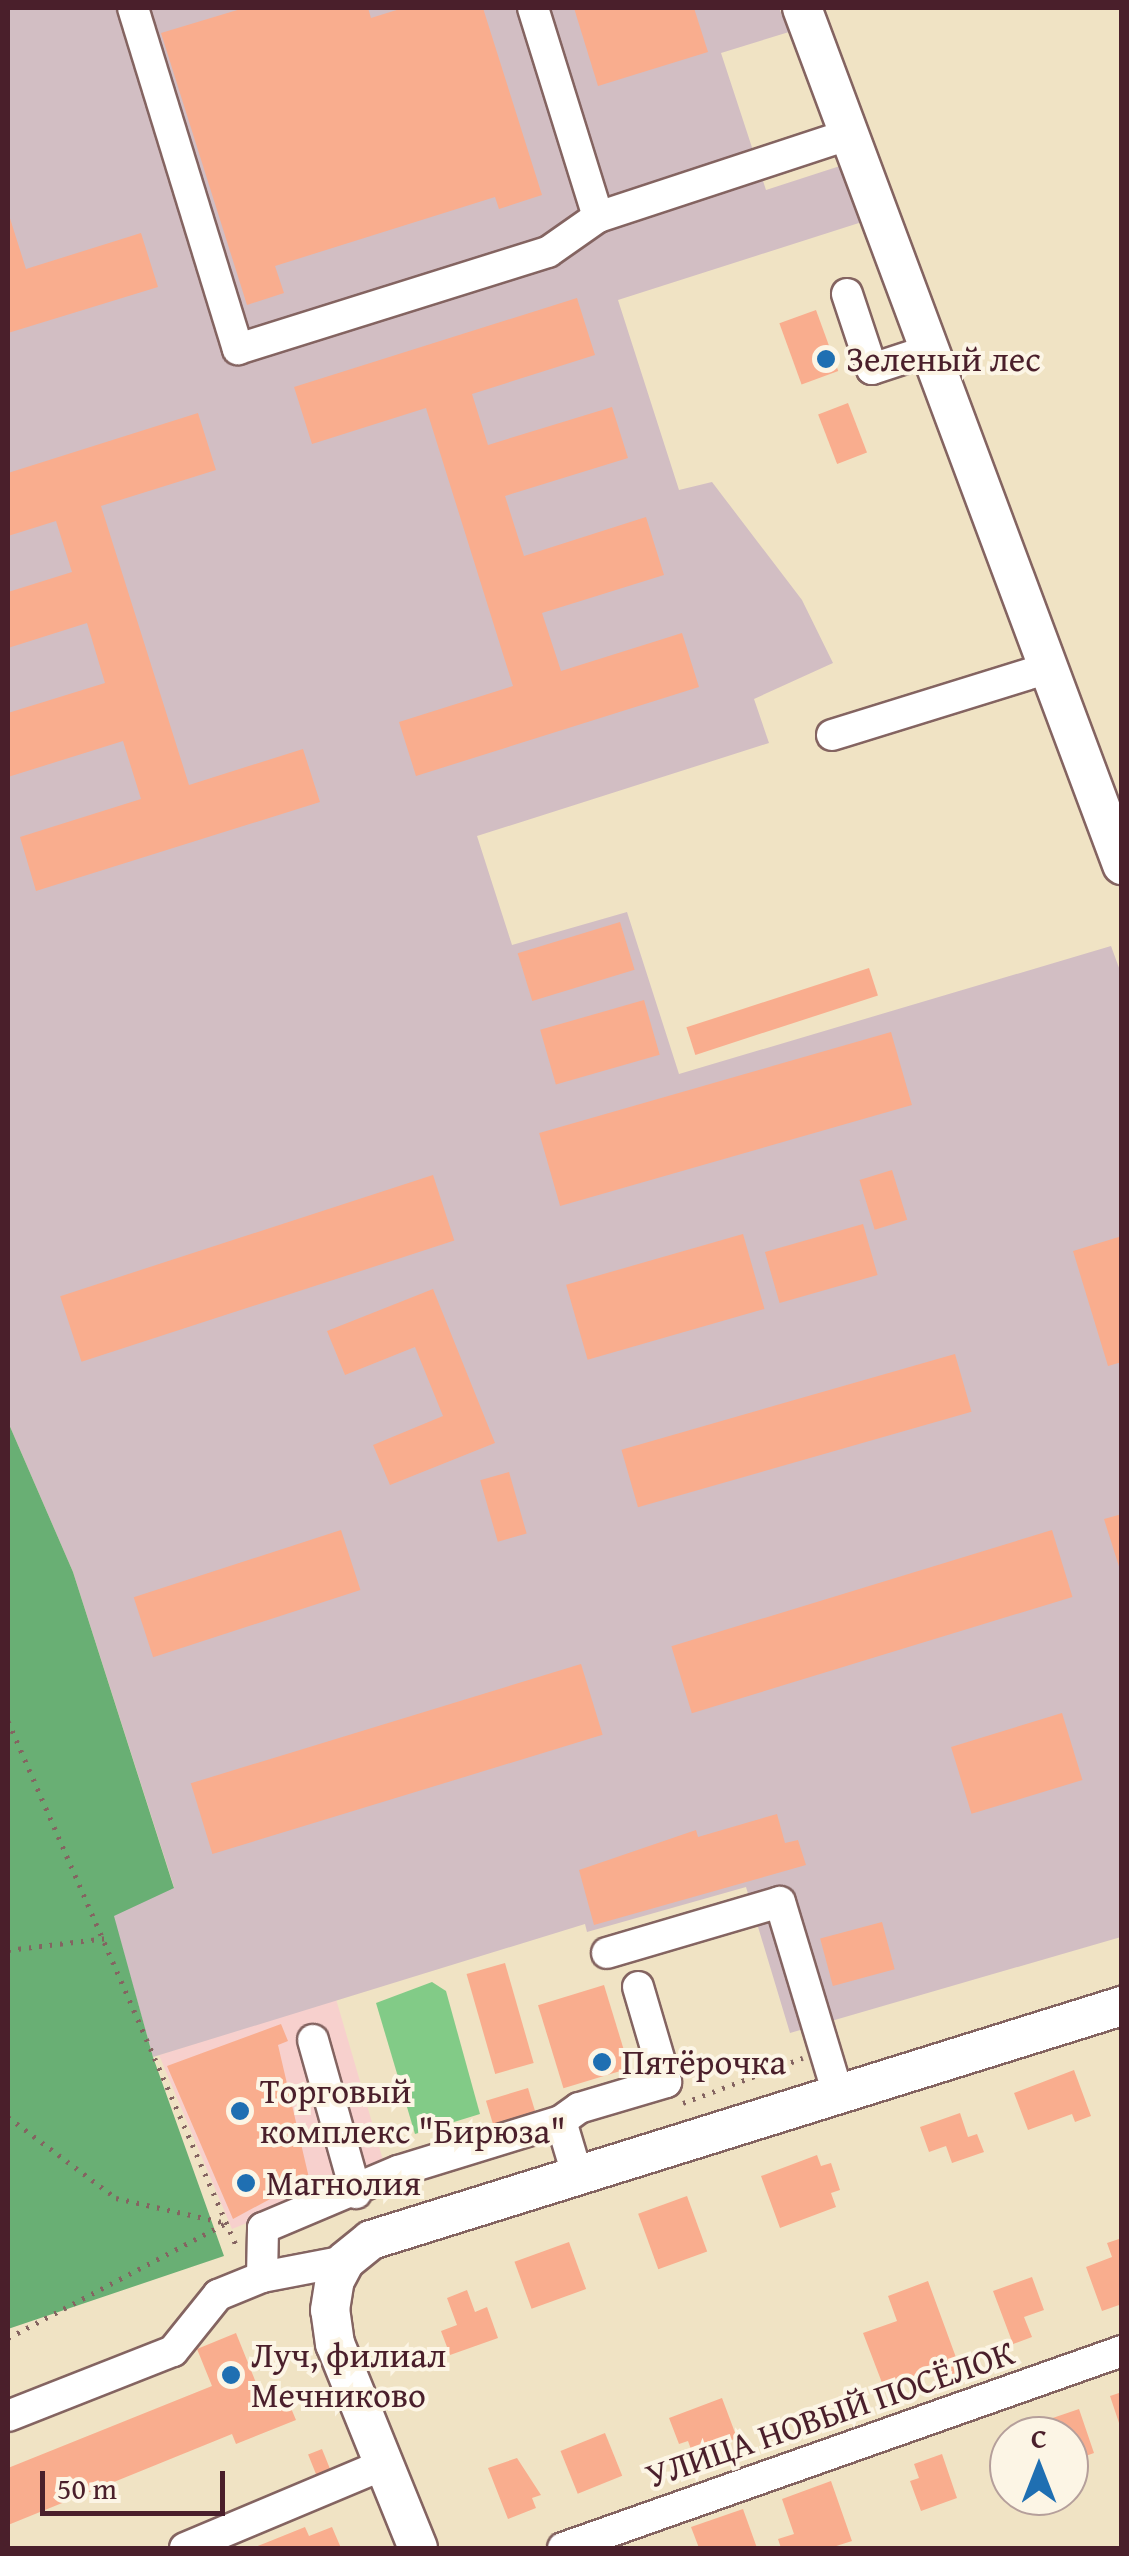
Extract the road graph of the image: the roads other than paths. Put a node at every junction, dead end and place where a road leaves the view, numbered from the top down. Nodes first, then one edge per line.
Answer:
1 (133, 8) edge
2 (533, 8) edge
3 (802, 8) edge
4 (850, 134) junction
5 (598, 218) junction
6 (847, 294) dead end
7 (930, 350) junction
8 (1050, 668) junction
9 (832, 735) dead end
10 (1122, 865) edge
11 (607, 1953) dead end
12 (638, 1988) dead end
13 (1122, 2006) edge
14 (313, 2040) dead end
15 (837, 2091) junction
16 (561, 2121) junction
17 (576, 2171) junction
18 (356, 2194) junction
19 (346, 2261) junction
20 (262, 2264) junction
21 (1122, 2351) edge
22 (8, 2416) edge
23 (382, 2465) junction
24 (184, 2548) edge
25 (418, 2548) edge
26 (562, 2548) edge

1 - 5 street
2 - 5 street
3 - 4 main road
4 - 5 street
4 - 7 main road
6 - 7 street
7 - 8 main road
8 - 9 street
8 - 10 main road
11 - 15 street
12 - 16 street
13 - 15 main road
14 - 18 street
15 - 17 main road
16 - 17 street
16 - 18 street
17 - 19 main road
18 - 20 street
19 - 20 street
19 - 23 main road
20 - 22 street
21 - 26 street, УЛИЦА НОВЫЙ ПОСЁЛОК
23 - 24 street
23 - 25 main road

